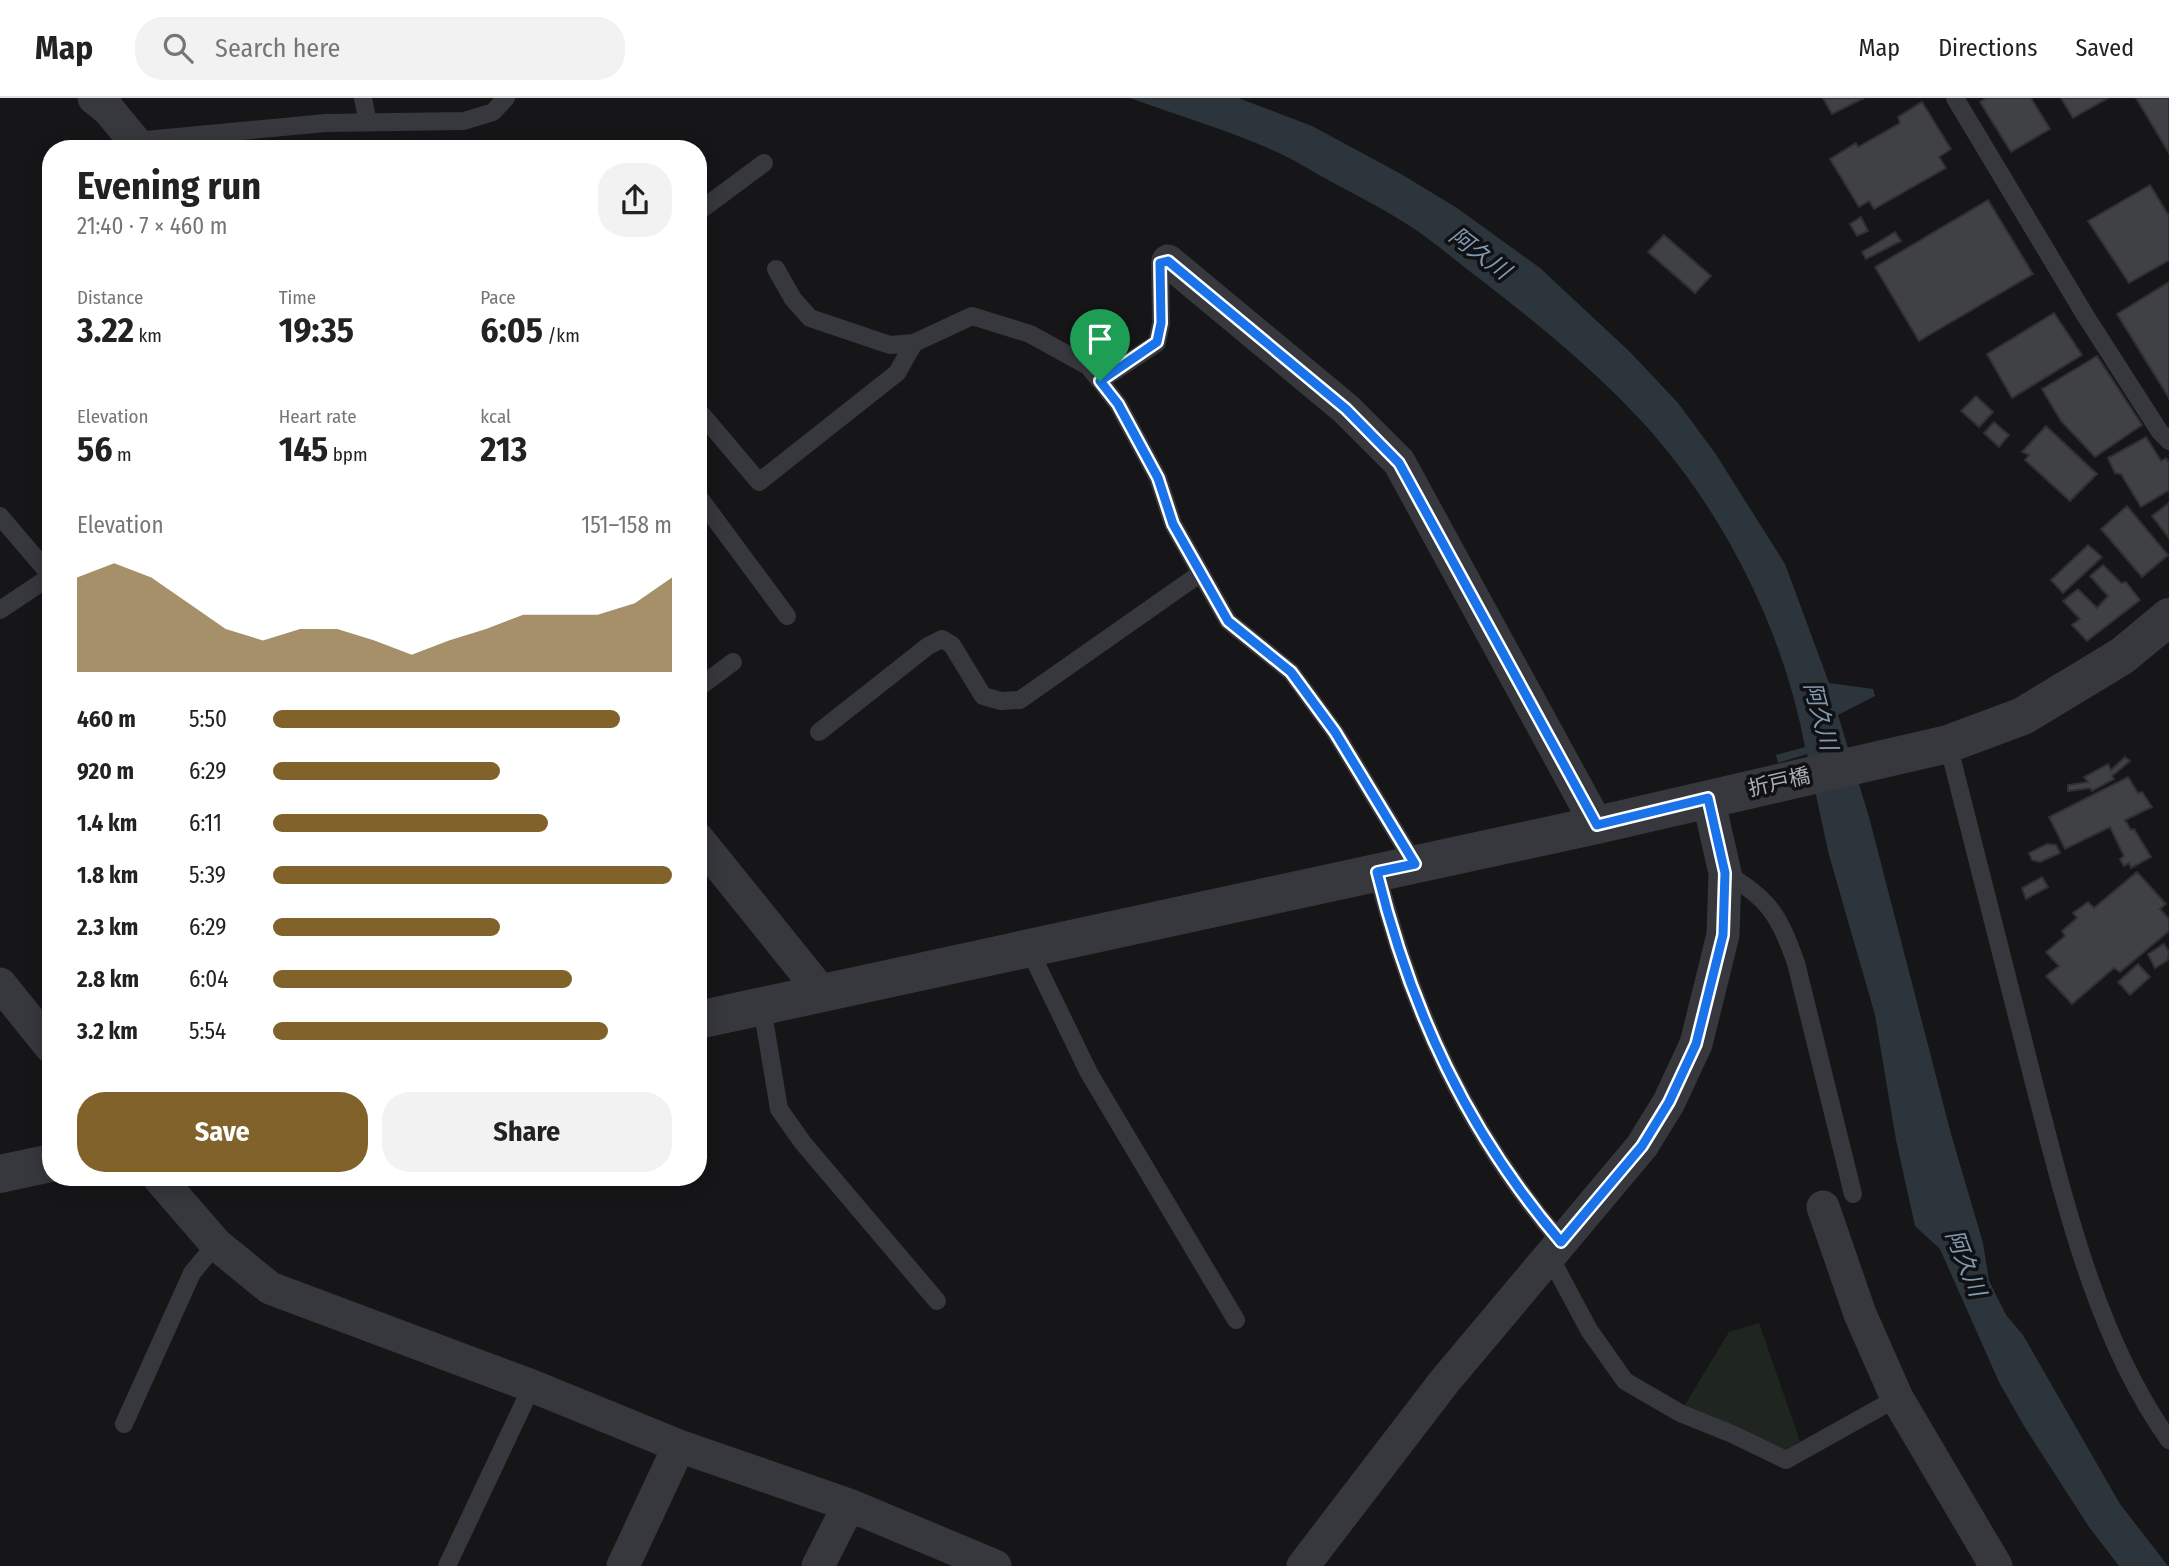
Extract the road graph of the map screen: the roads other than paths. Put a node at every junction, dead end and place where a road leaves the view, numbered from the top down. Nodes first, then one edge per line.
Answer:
1 (94, 98) edge
2 (363, 98) edge
3 (506, 98) edge
4 (1955, 98) edge
5 (368, 122) junction
6 (134, 140) edge
7 (181, 140) edge
8 (764, 163) dead end
9 (707, 205) edge
10 (1168, 261) joint
11 (776, 268) dead end
12 (914, 343) junction
13 (1100, 381) junction
14 (707, 421) edge
15 (2169, 441) edge
16 (707, 508) edge
17 (0, 516) edge
18 (42, 565) edge
19 (1201, 573) junction
20 (42, 582) edge
21 (0, 610) edge
22 (787, 616) dead end
23 (2169, 617) edge
24 (733, 662) dead end
25 (707, 681) edge
26 (819, 732) dead end
27 (1931, 748) junction
28 (1717, 796) junction
29 (1597, 825) junction
30 (707, 850) edge
31 (1415, 864) junction
32 (1377, 872) junction
33 (1725, 873) junction
34 (1029, 949) junction
35 (0, 984) edge
36 (823, 994) junction
37 (762, 1007) junction
38 (707, 1018) edge
39 (42, 1033) edge
40 (42, 1165) edge
41 (0, 1174) edge
42 (166, 1186) edge
43 (1838, 1200) joint
44 (216, 1244) junction
45 (1555, 1250) junction
46 (937, 1301) dead end
47 (1236, 1320) dead end
48 (532, 1387) junction
49 (1897, 1398) junction
50 (124, 1424) dead end
51 (2169, 1440) edge
52 (679, 1446) junction
53 (849, 1505) junction
54 (447, 1566) edge
55 (623, 1566) edge
56 (818, 1566) edge
57 (995, 1566) edge
58 (1303, 1566) edge
59 (1996, 1566) edge

1 - 6 street
2 - 5 lane
3 - 5 lane
4 - 15 lane
5 - 7 lane
8 - 9 lane
10 - 13 lane
10 - 29 street
11 - 12 lane
12 - 13 lane
12 - 14 lane
13 - 19 lane
16 - 22 lane
17 - 18 lane
19 - 26 lane
19 - 31 lane
20 - 21 lane
23 - 27 street, 折戸橋
24 - 25 lane
27 - 28 street, 折戸橋
27 - 51 lane
28 - 29 street, 折戸橋
28 - 33 street
29 - 31 street, 折戸橋
30 - 36 street
31 - 32 street, 折戸橋
32 - 34 street, 折戸橋
32 - 45 lane
33 - 43 lane
33 - 45 street
34 - 36 street, 折戸橋
34 - 47 lane
35 - 39 street
36 - 37 street, 折戸橋
37 - 38 street, 折戸橋
37 - 46 lane
40 - 41 street
42 - 44 street
43 - 49 street
44 - 48 street
44 - 50 lane
45 - 49 lane
45 - 58 street
48 - 52 street
48 - 54 lane
49 - 59 street
52 - 53 street
52 - 55 street
53 - 56 street
53 - 57 street

